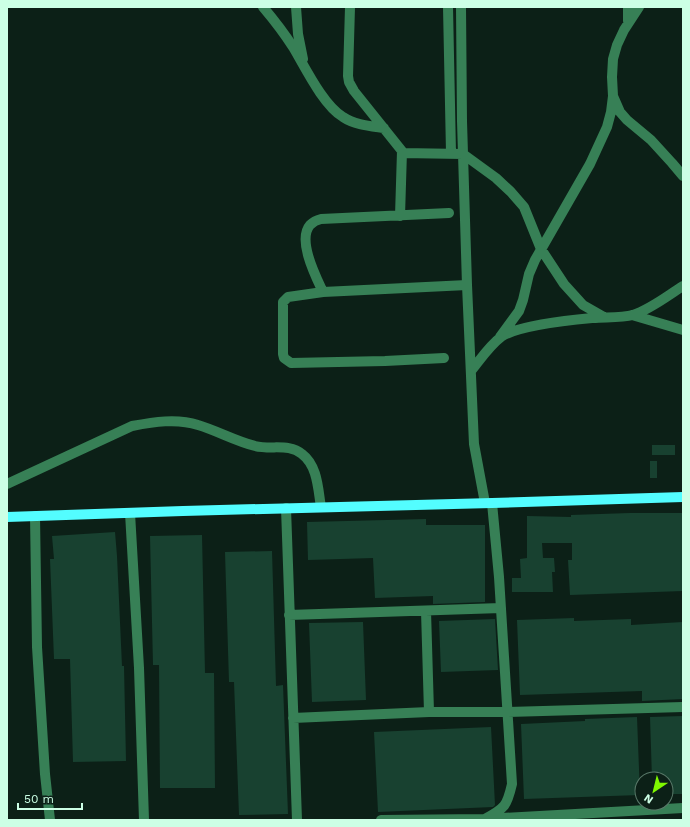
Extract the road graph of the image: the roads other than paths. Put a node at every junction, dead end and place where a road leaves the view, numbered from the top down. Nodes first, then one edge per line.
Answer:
1 (264, 7) edge
2 (296, 7) edge
3 (350, 7) edge
4 (448, 7) edge
5 (461, 7) edge
6 (628, 7) edge
7 (639, 7) edge
8 (628, 21) junction
9 (306, 68) junction
10 (613, 96) junction
11 (384, 128) junction
12 (402, 153) junction
13 (451, 154) junction
14 (463, 154) junction
15 (683, 176) edge
16 (449, 213) dead end
17 (400, 216) junction
18 (542, 249) junction
19 (467, 285) junction
20 (683, 286) edge
21 (323, 292) junction
22 (632, 315) junction
23 (604, 317) junction
24 (683, 330) edge
25 (500, 337) junction
26 (444, 358) dead end
27 (471, 371) junction
28 (7, 484) edge
29 (683, 497) edge
30 (489, 503) junction
31 (321, 507) junction
32 (286, 508) junction
33 (130, 512) junction
34 (35, 516) junction
35 (7, 517) edge
36 (501, 608) junction
37 (426, 611) junction
38 (289, 614) junction
39 (683, 707) edge
40 (429, 712) junction
41 (508, 712) junction
42 (293, 718) junction
43 (683, 808) edge
44 (550, 818) edge
45 (485, 819) edge
46 (50, 820) edge
47 (144, 820) edge
48 (297, 820) edge
49 (381, 820) edge

1 - 9 street
2 - 9 street
3 - 11 street
4 - 13 street
5 - 14 street
6 - 8 street
7 - 8 street
8 - 10 street
9 - 11 street
10 - 15 street
10 - 18 street
11 - 12 street
12 - 13 street
12 - 17 street
13 - 14 street
14 - 18 street
14 - 19 street
16 - 17 street
17 - 21 street
18 - 23 street
18 - 25 street
19 - 21 street
19 - 27 street
20 - 22 street
21 - 26 street
22 - 23 street
22 - 24 street
23 - 25 street
25 - 27 street
27 - 30 street
28 - 31 street
29 - 30 main road
30 - 31 main road
30 - 36 street
31 - 32 main road
32 - 33 main road
32 - 38 street
33 - 34 main road
33 - 47 street
34 - 35 main road
34 - 46 street
36 - 37 street
36 - 41 street
37 - 38 street
37 - 40 street
38 - 42 street
39 - 41 street
40 - 41 street
40 - 42 street
41 - 45 street
42 - 48 street
43 - 44 street
44 - 45 street
45 - 49 street

